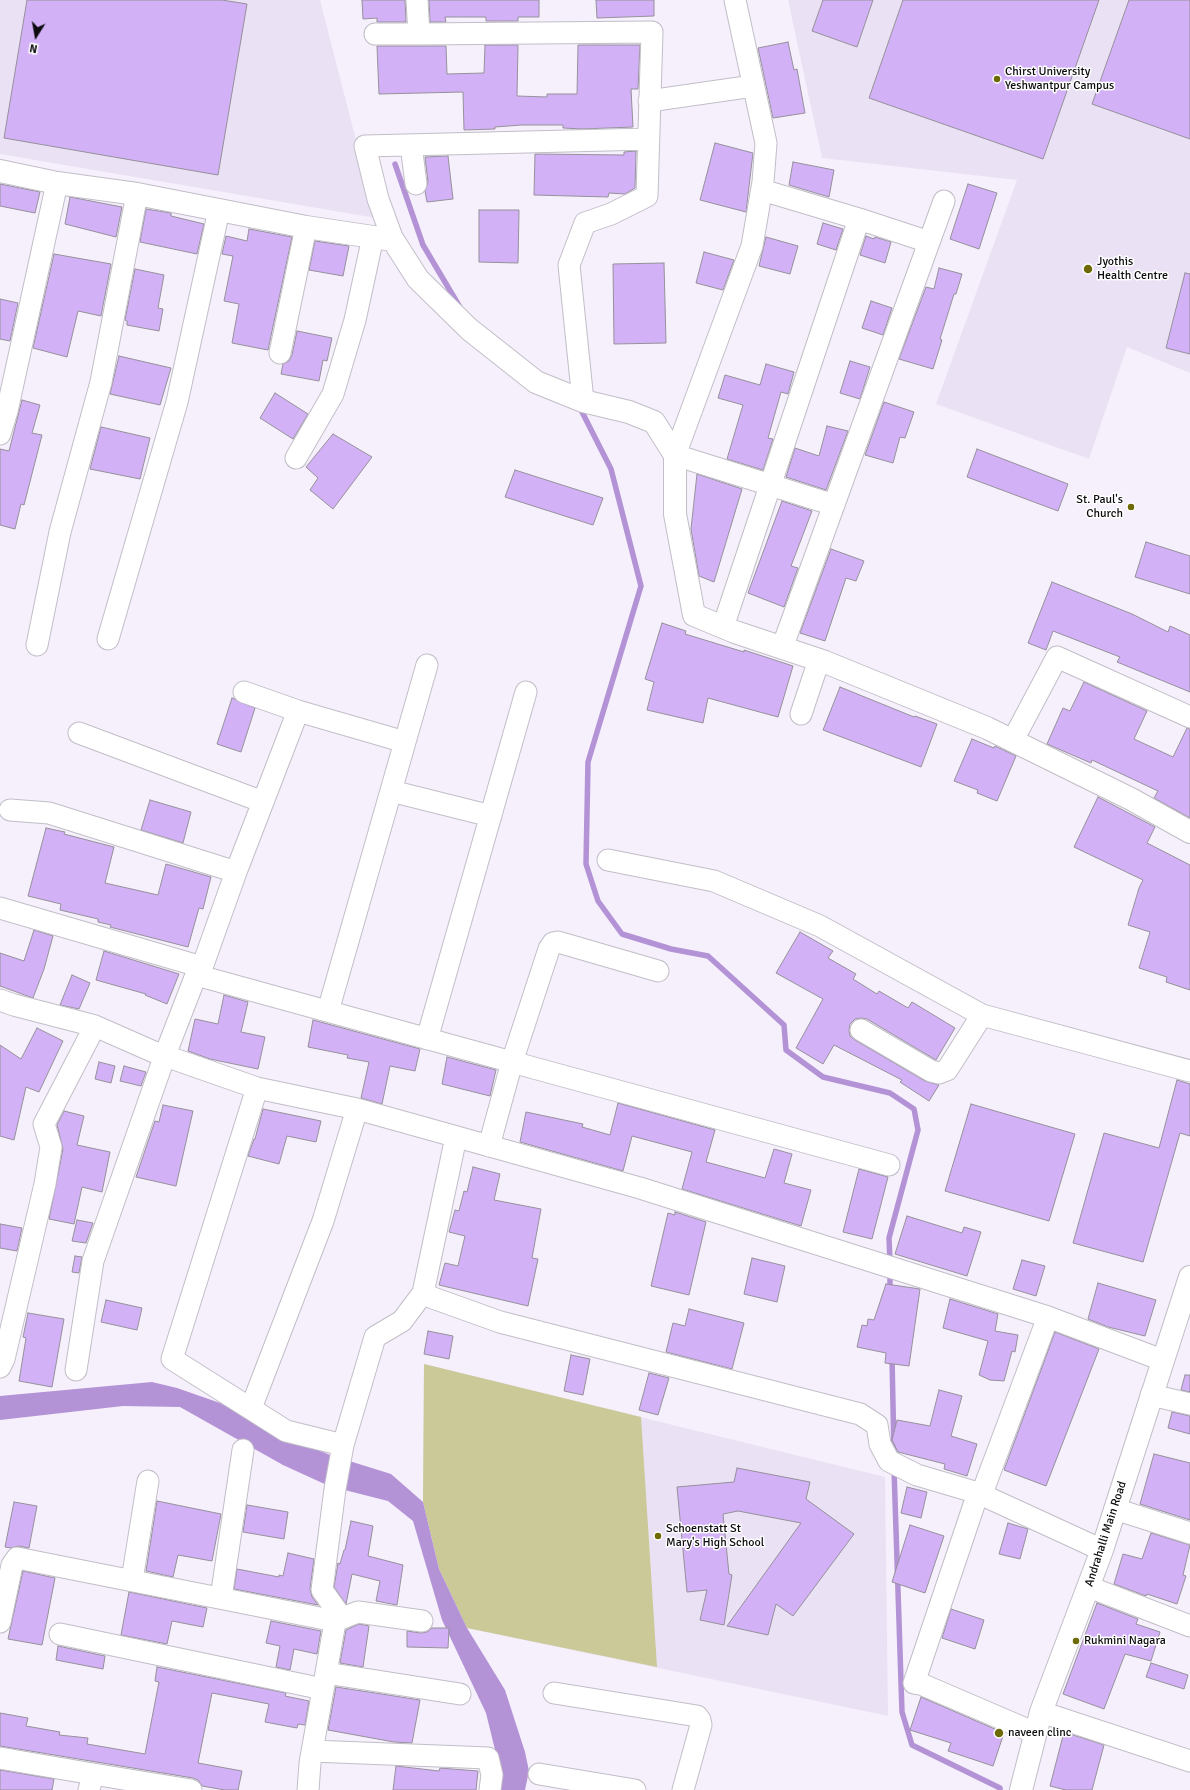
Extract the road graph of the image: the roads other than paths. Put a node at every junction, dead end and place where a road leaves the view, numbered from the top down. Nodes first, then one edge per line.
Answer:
1 (417, 0) edge
2 (735, 0) edge
3 (376, 34) dead end
4 (419, 34) junction
5 (753, 86) junction
6 (650, 100) junction
7 (648, 139) junction
8 (412, 145) junction
9 (0, 171) edge
10 (57, 183) junction
11 (416, 184) dead end
12 (762, 190) junction
13 (136, 194) junction
14 (944, 201) dead end
15 (219, 210) junction
16 (859, 219) junction
17 (306, 227) junction
18 (383, 239) junction
19 (929, 242) junction
20 (280, 353) dead end
21 (583, 401) junction
22 (0, 434) edge
23 (675, 455) junction
24 (296, 458) dead end
25 (771, 484) junction
26 (834, 505) junction
27 (723, 627) junction
28 (108, 639) dead end
29 (37, 645) dead end
30 (782, 648) junction
31 (819, 660) junction
32 (427, 665) dead end
33 (244, 692) dead end
34 (526, 692) dead end
35 (298, 711) junction
36 (801, 714) dead end
37 (1190, 717) edge
38 (79, 732) dead end
39 (1013, 740) junction
40 (405, 742) junction
41 (391, 791) junction
42 (263, 802) junction
43 (10, 810) dead end
44 (491, 816) junction
45 (1190, 832) edge
46 (608, 860) dead end
47 (236, 872) junction
48 (0, 908) edge
49 (201, 971) junction
50 (658, 972) dead end
51 (1, 1003) edge
52 (328, 1011) junction
53 (982, 1015) junction
54 (95, 1026) junction
55 (861, 1030) dead end
56 (427, 1039) junction
57 (165, 1055) junction
58 (512, 1062) junction
59 (1190, 1071) edge
60 (257, 1088) junction
61 (357, 1109) junction
62 (456, 1137) junction
63 (489, 1146) junction
64 (889, 1165) dead end
65 (1190, 1277) edge
66 (423, 1293) junction
67 (1048, 1317) junction
68 (1183, 1322) edge
69 (1162, 1360) junction
70 (0, 1367) edge
71 (76, 1370) dead end
72 (1151, 1395) junction
73 (1190, 1404) edge
74 (251, 1408) junction
75 (243, 1450) dead end
76 (340, 1460) junction
77 (148, 1481) dead end
78 (979, 1495) junction
79 (1115, 1509) junction
80 (1190, 1533) edge
81 (1102, 1550) junction
82 (132, 1580) junction
83 (1089, 1587) junction
84 (221, 1598) junction
85 (335, 1621) junction
86 (422, 1621) dead end
87 (0, 1622) edge
88 (1190, 1626) edge
89 (60, 1634) dead end
90 (324, 1681) junction
91 (460, 1694) dead end
92 (554, 1694) dead end
93 (1041, 1712) junction
94 (1035, 1733) junction
95 (312, 1751) junction
96 (0, 1758) edge
97 (1190, 1760) edge
98 (539, 1774) dead end
99 (91, 1782) edge
100 (192, 1790) edge
101 (308, 1790) edge
102 (490, 1790) edge
103 (634, 1790) edge
104 (683, 1790) edge
105 (1021, 1790) edge

1 - 4 street
2 - 5 street
3 - 4 street
4 - 6 street
5 - 6 street
5 - 12 street
6 - 7 street
7 - 8 street
7 - 21 street
8 - 11 street
8 - 18 street
9 - 10 street
10 - 13 street
10 - 22 street
12 - 16 street
12 - 23 street
13 - 15 street
13 - 29 street
14 - 19 street
15 - 17 street
15 - 28 street
16 - 19 street
16 - 25 street
17 - 18 street
17 - 20 street
18 - 21 street
18 - 24 street
19 - 26 street
21 - 23 street
23 - 25 street
23 - 27 street
25 - 26 street
25 - 27 street
26 - 30 street
27 - 30 street
30 - 31 street
31 - 36 street
31 - 39 street
32 - 40 street
33 - 35 street
34 - 44 street
35 - 40 street
35 - 42 street
37 - 39 street
38 - 42 street
39 - 45 street
40 - 41 street
41 - 44 street
41 - 52 street
42 - 47 street
43 - 47 street
44 - 56 street
46 - 53 street
47 - 49 street
48 - 49 street
49 - 52 street
49 - 57 street
50 - 58 street
51 - 54 street
52 - 56 street
53 - 55 street
53 - 59 street
54 - 57 street
54 - 70 street
56 - 58 street
57 - 60 street
57 - 71 street
58 - 63 street
58 - 64 street
60 - 61 street
60 - 74 street
61 - 62 street
61 - 74 street
62 - 63 street
62 - 66 street
63 - 67 street
65 - 68 street, Andrahalli Main Road
66 - 76 street
66 - 78 street
67 - 69 street
67 - 78 street
68 - 69 street, Andrahalli Main Road
69 - 72 street, Andrahalli Main Road
72 - 73 street
72 - 79 street, Andrahalli Main Road
74 - 76 street
75 - 84 street
76 - 85 street
77 - 82 street
78 - 81 street
78 - 94 street
79 - 80 street
79 - 81 street, Andrahalli Main Road
81 - 83 street, Andrahalli Main Road
82 - 84 street
82 - 87 street
83 - 88 street
83 - 93 street, Andrahalli Main Road
84 - 85 street
85 - 86 street
85 - 90 street
89 - 90 street
90 - 91 street
90 - 95 street
92 - 104 street
93 - 94 street, Andrahalli Main Road
93 - 97 street
94 - 105 street, Andrahalli Main Road
95 - 101 street
95 - 102 street
96 - 99 street
98 - 103 street
99 - 100 street

